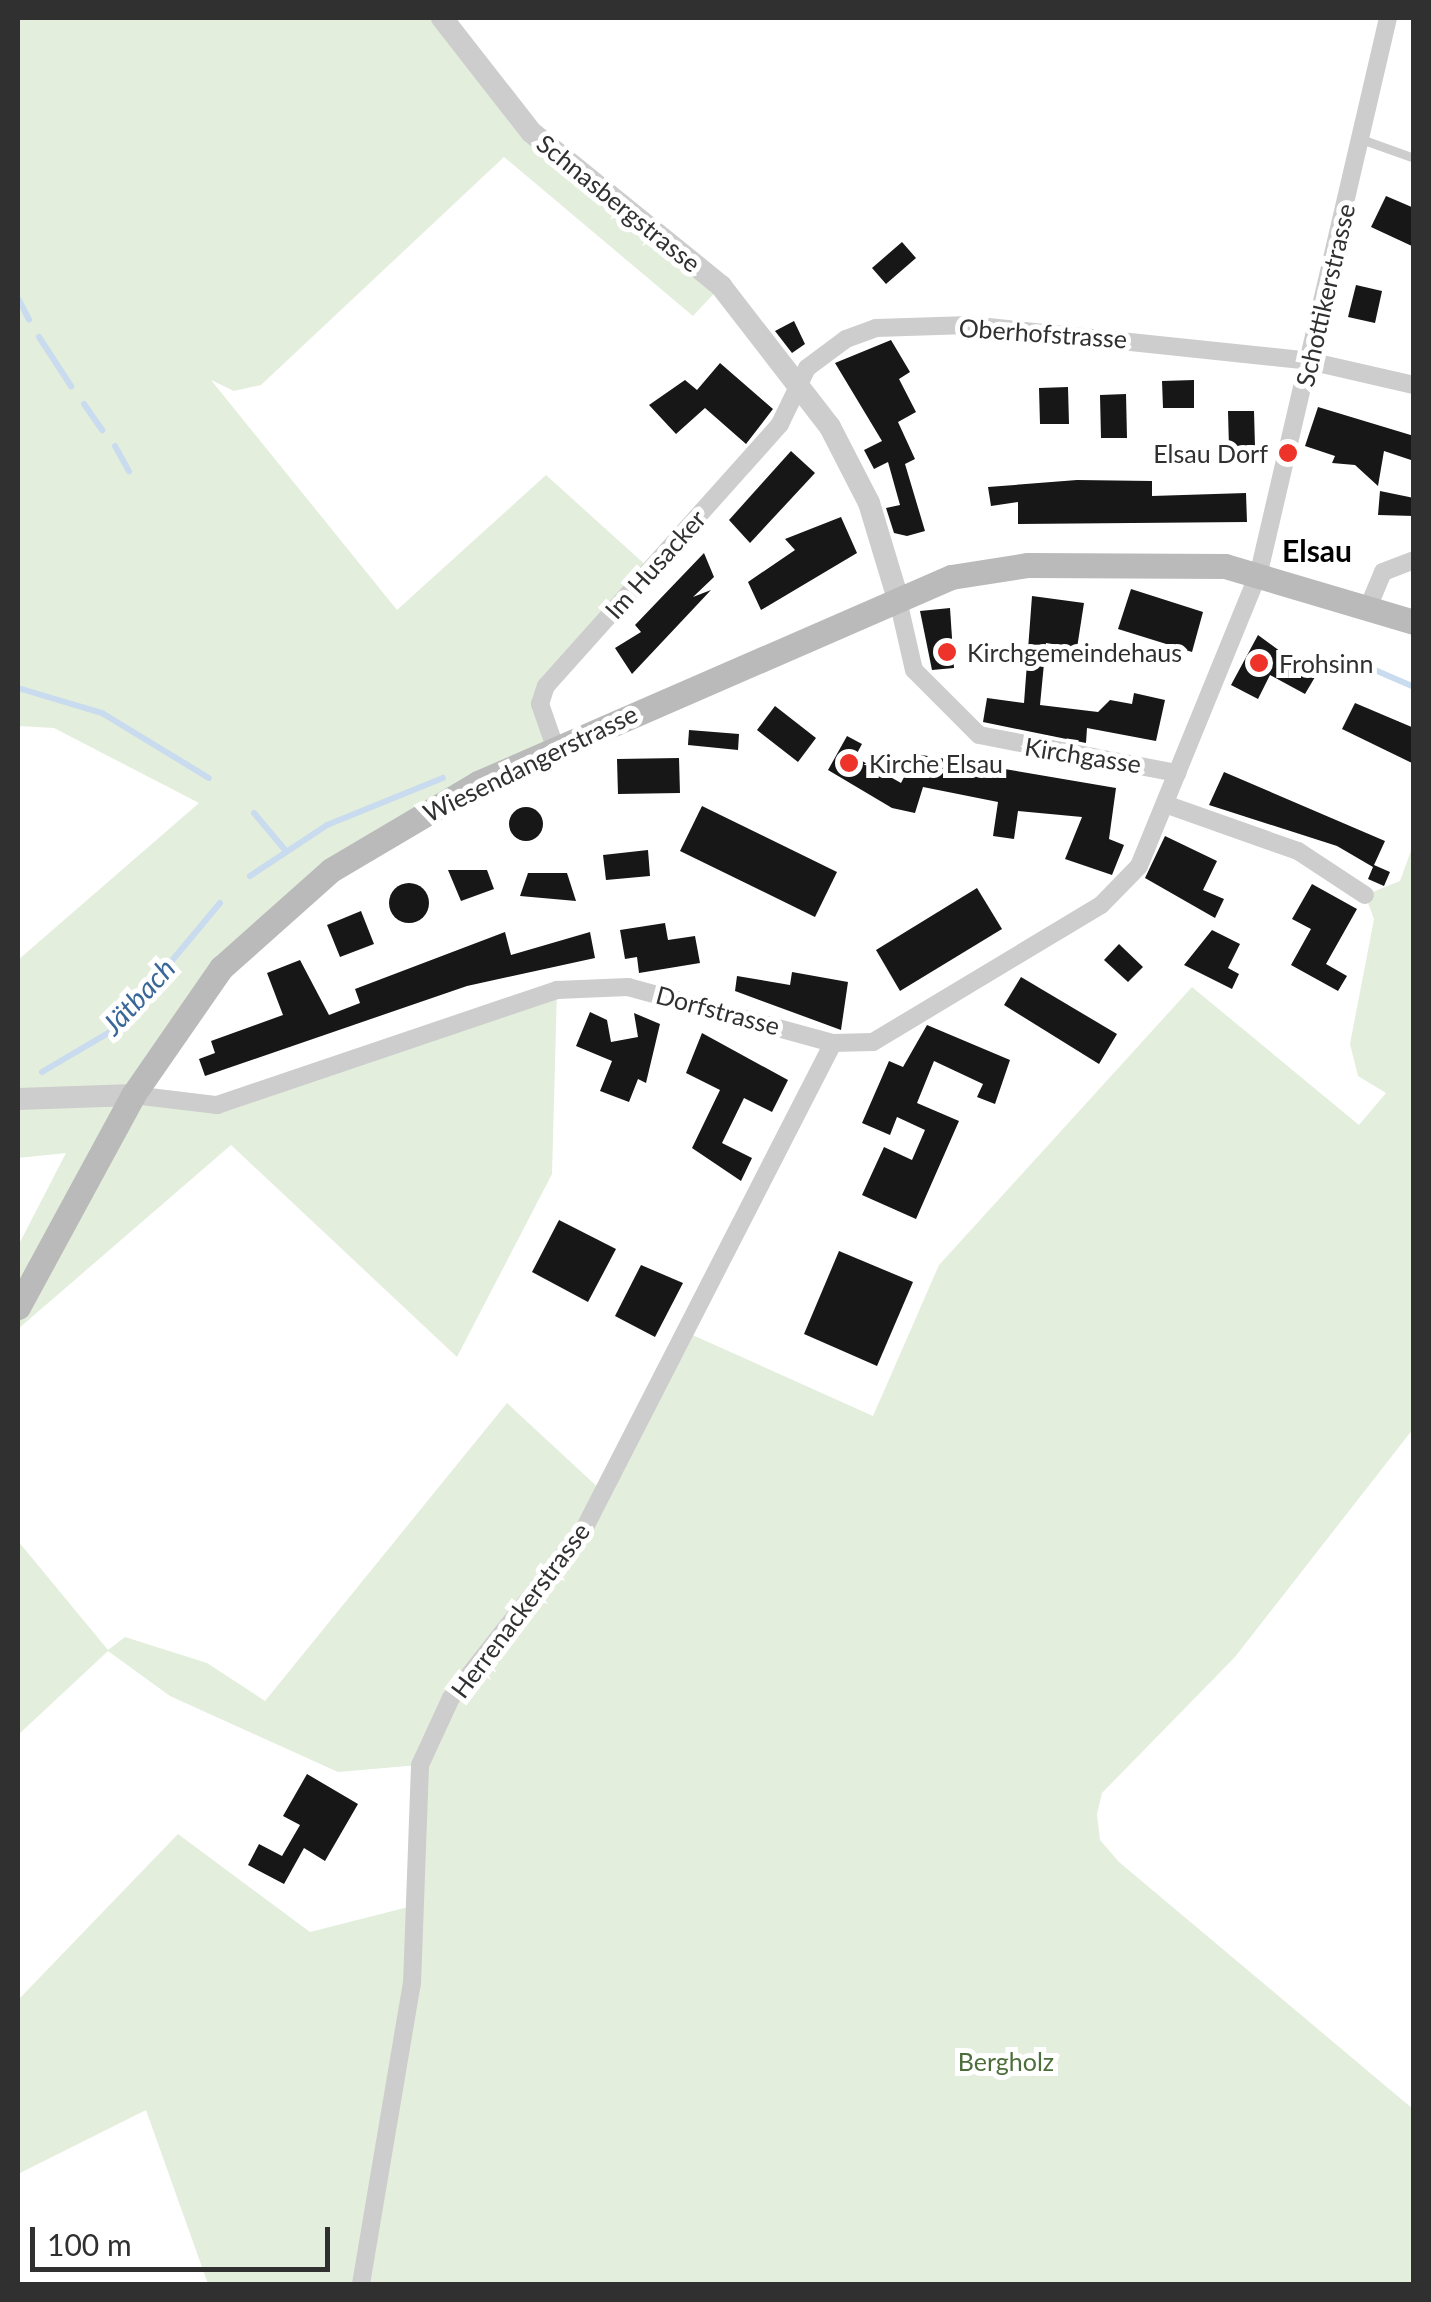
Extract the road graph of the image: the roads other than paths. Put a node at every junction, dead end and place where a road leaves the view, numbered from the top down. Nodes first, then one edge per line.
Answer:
1 (442, 18) edge
2 (1388, 18) edge
3 (1361, 140) junction
4 (1414, 158) edge
5 (1309, 361) junction
6 (1414, 385) edge
7 (797, 386) junction
8 (1414, 560) edge
9 (1259, 572) junction
10 (897, 596) junction
11 (1366, 610) junction
12 (1414, 622) edge
13 (555, 747) junction
14 (1177, 773) junction
15 (1165, 804) junction
16 (1365, 895) dead end
17 (833, 1043) junction
18 (133, 1095) junction
19 (18, 1099) edge
20 (18, 1307) edge
21 (361, 2284) edge

1 - 7 street, Schnasbergstrasse
2 - 3 street, Schottikerstrasse
3 - 4 lane
3 - 5 street, Schottikerstrasse
5 - 6 street, Oberhofstrasse
5 - 7 street, Oberhofstrasse
5 - 9 street, Schottikerstrasse
7 - 10 street, Schnasbergstrasse
7 - 13 street, Im Husacker
8 - 11 street
9 - 10 main road, Wiesendangerstrasse
9 - 11 main road, Wiesendangerstrasse
9 - 14 street, Dorfstrasse
10 - 13 main road, Wiesendangerstrasse
10 - 14 street, Kirchgasse
11 - 12 main road, Wiesendangerstrasse
13 - 18 main road, Wiesendangerstrasse
14 - 15 street, Dorfstrasse
15 - 16 street
15 - 17 street, Dorfstrasse
17 - 18 street, Dorfstrasse
17 - 21 street, Herrenackerstrasse
18 - 19 street
18 - 20 main road, Wiesendangerstrasse

